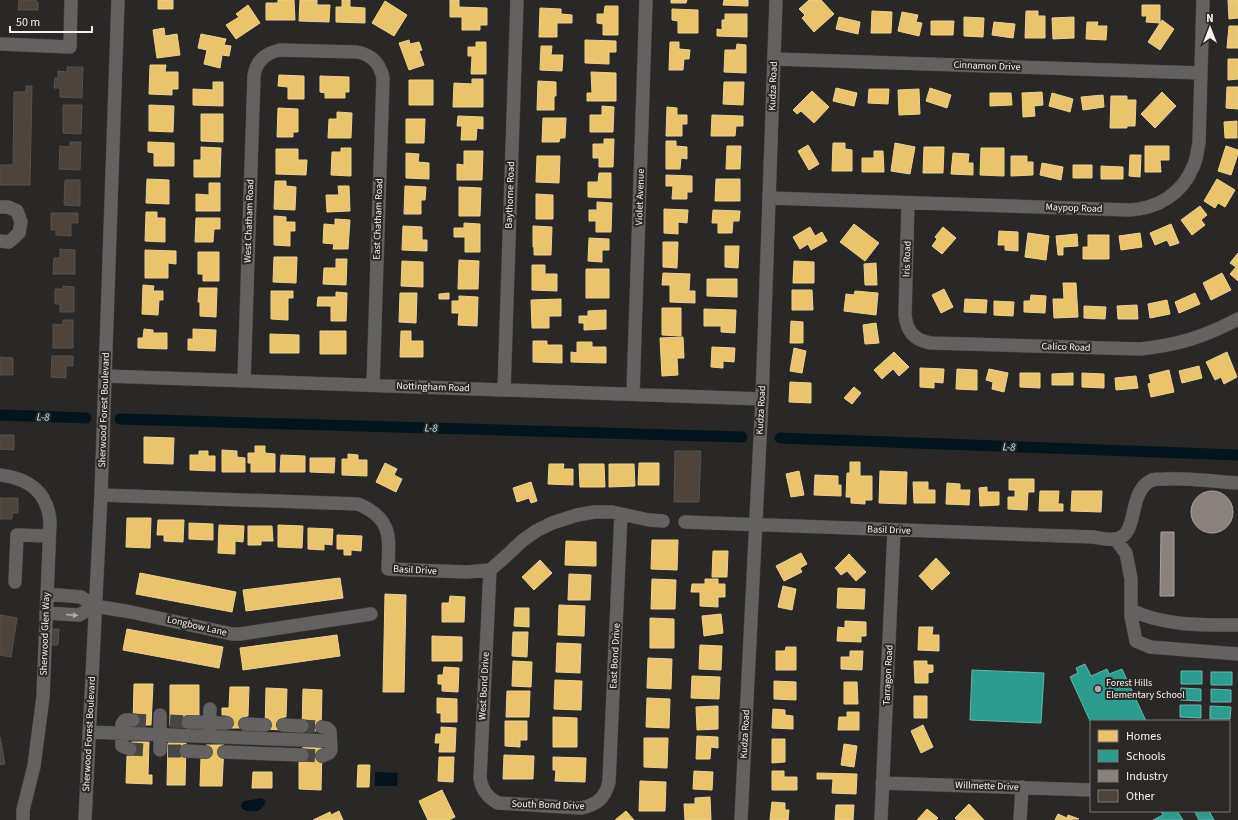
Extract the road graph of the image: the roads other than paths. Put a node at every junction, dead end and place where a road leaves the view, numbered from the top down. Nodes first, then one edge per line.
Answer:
1 (71, 0) edge
2 (118, 0) edge
3 (517, 0) edge
4 (646, 0) edge
5 (776, 0) edge
6 (1203, 0) edge
7 (0, 44) edge
8 (774, 59) junction
9 (259, 61) joint
10 (1201, 73) junction
11 (769, 198) junction
12 (908, 202) junction
13 (0, 206) edge
14 (0, 241) edge
15 (905, 315) joint
16 (1238, 319) edge
17 (105, 376) junction
18 (244, 381) junction
19 (373, 385) junction
20 (504, 390) junction
21 (633, 394) junction
22 (762, 399) junction
23 (0, 475) edge
24 (1238, 483) edge
25 (100, 495) junction
26 (622, 514) junction
27 (663, 521) dead end
28 (685, 522) dead end
29 (755, 525) junction
30 (894, 530) junction
31 (49, 536) junction
32 (1116, 540) junction
33 (490, 570) junction
34 (15, 582) dead end
35 (47, 594) junction
36 (96, 606) junction
37 (1131, 610) junction
38 (46, 612) junction
39 (371, 614) dead end
40 (1238, 625) edge
41 (1238, 654) edge
42 (210, 709) dead end
43 (133, 720) dead end
44 (188, 722) tunnel mouth
45 (209, 722) junction
46 (160, 723) junction
47 (227, 723) dead end
48 (255, 723) dead end
49 (292, 724) dead end
50 (322, 727) dead end
51 (89, 732) junction
52 (122, 733) junction
53 (203, 736) junction
54 (241, 737) junction
55 (255, 738) junction
56 (290, 739) junction
57 (330, 741) junction
58 (130, 750) dead end
59 (159, 750) dead end
60 (196, 751) dead end
61 (224, 752) dead end
62 (241, 753) junction
63 (286, 754) junction
64 (302, 755) tunnel mouth
65 (322, 756) dead end
66 (882, 783) junction
67 (1022, 787) junction
68 (1090, 790) edge
69 (603, 797) joint
70 (491, 799) joint
71 (23, 820) edge
72 (85, 820) edge
73 (741, 820) edge
74 (881, 820) edge
75 (1020, 820) edge

1 - 7 street
2 - 17 street, Sherwood Forest Boulevard
3 - 20 street, Baythorne Road
4 - 21 street, Violet Avenue
5 - 8 street, Kudza Road
6 - 10 street, Maypop Road
8 - 10 street, Cinnamon Drive
8 - 11 street, Kudza Road
9 - 18 street, West Chatham Road
9 - 19 street, East Chatham Road
10 - 12 street, Maypop Road
11 - 12 street, Maypop Road
11 - 22 street, Kudza Road
12 - 15 street, Iris Road
13 - 14 street
15 - 16 street, Calico Road
17 - 18 street, Nottingham Road
17 - 25 street, Sherwood Forest Boulevard
18 - 19 street, Nottingham Road
19 - 20 street, Nottingham Road
20 - 21 street, Nottingham Road
21 - 22 street, Nottingham Road
22 - 29 street, Kudza Road
23 - 31 street, Sherwood Glen Way
24 - 32 street
25 - 33 street, Basil Drive
25 - 36 street, Sherwood Forest Boulevard
26 - 27 street
26 - 33 street
26 - 69 street, East Bond Drive
28 - 29 street, Basil Drive
29 - 30 street, Basil Drive
29 - 73 street, Kudza Road
30 - 32 street, Basil Drive
30 - 66 street, Tarragon Road
31 - 34 street
31 - 35 street, Sherwood Glen Way
32 - 37 street
33 - 70 street, West Bond Drive
35 - 36 street, Longbow Lane
35 - 38 street, Sherwood Glen Way
38 -> 36 street
36 - 39 street, Longbow Lane
36 - 51 street, Sherwood Forest Boulevard
37 - 40 street
37 - 41 street
38 - 71 street, Sherwood Glen Way
42 - 45 street
43 - 52 street
44 - 45 street
45 - 47 street
45 - 53 street
46 - 52 street
46 - 53 street
46 - 59 street
48 - 55 street
49 - 56 street
50 - 57 street
51 - 52 street
51 - 72 street, Sherwood Forest Boulevard
52 - 58 street
53 - 54 street
53 - 60 street
54 - 55 street
54 - 62 street
55 - 56 street
56 - 57 street
56 - 63 street
57 - 65 street
61 - 62 street
62 - 63 street
63 - 64 street
66 - 67 street, Willmette Drive
66 - 74 street, Tarragon Road
67 - 68 street, Willmette Drive
67 - 75 street
69 - 70 street, South Bond Drive

